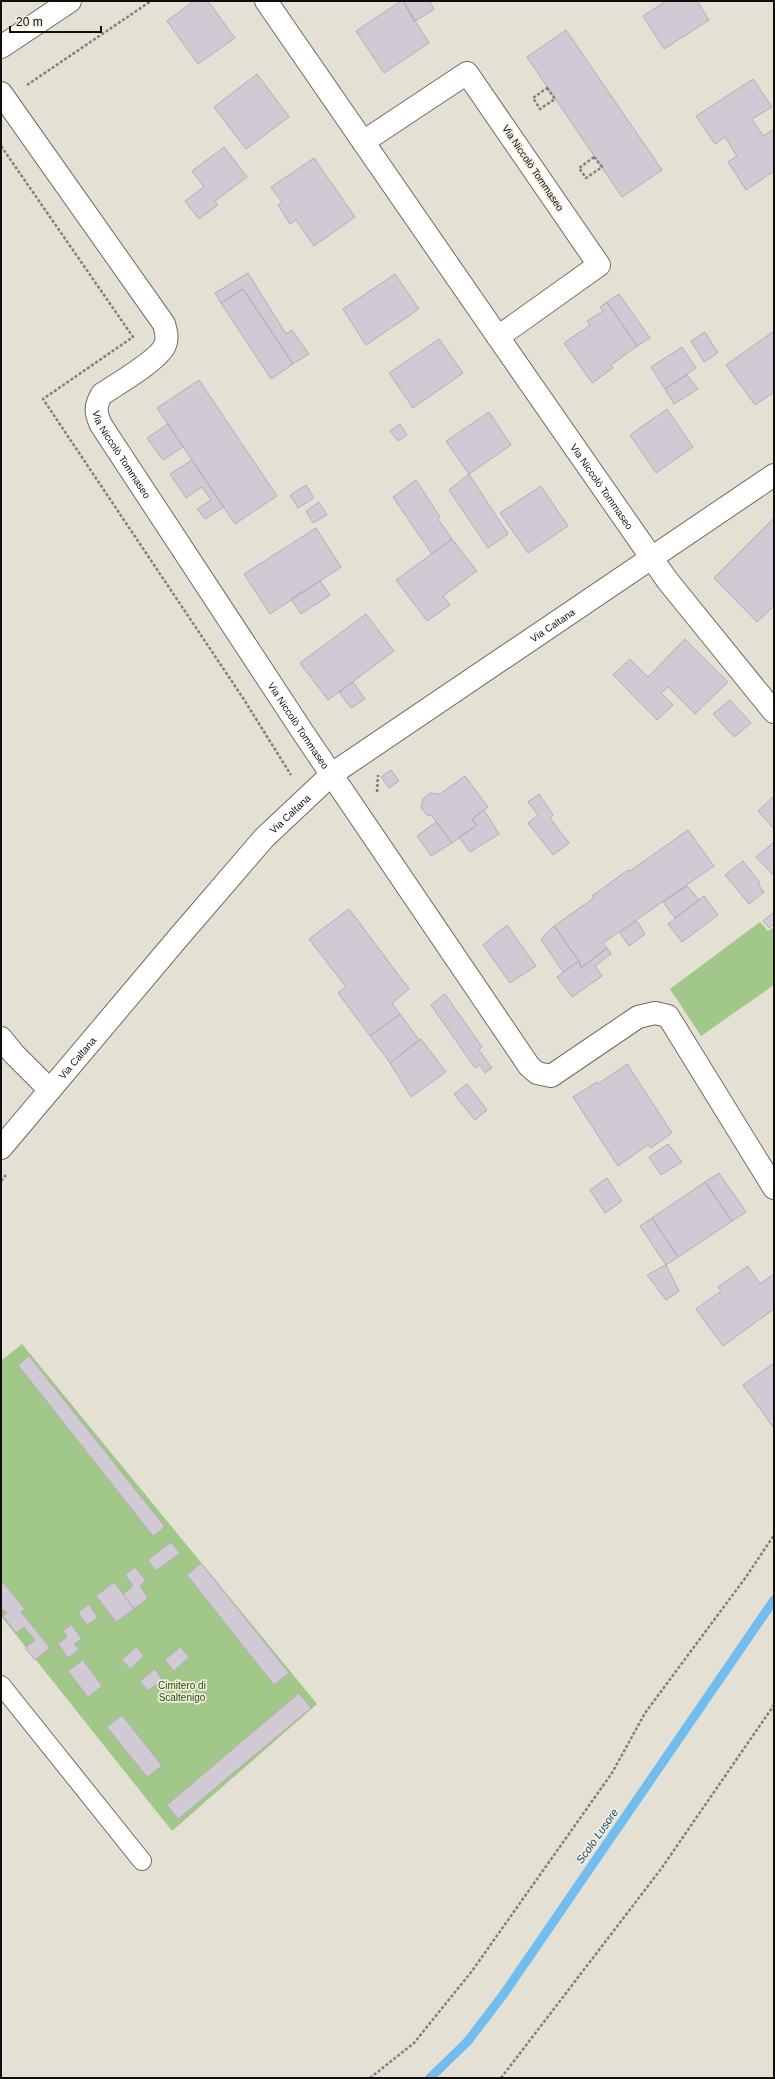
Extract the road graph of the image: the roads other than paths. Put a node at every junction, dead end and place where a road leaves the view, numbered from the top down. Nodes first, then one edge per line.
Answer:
1 (70, 1) edge
2 (266, 1) edge
3 (1, 47) edge
4 (4, 98) edge
5 (363, 142) junction
6 (498, 337) junction
7 (774, 475) edge
8 (650, 557) junction
9 (774, 712) edge
10 (332, 774) junction
11 (1, 1038) edge
12 (50, 1090) junction
13 (1, 1148) edge
14 (773, 1183) edge
15 (1, 1685) edge
16 (142, 1861) dead end

1 - 3 street
2 - 5 street, Via Niccolò Tommaseo
4 - 10 street, Via Niccolò Tommaseo
5 - 6 street, Via Niccolò Tommaseo
5 - 6 street, Via Niccolò Tommaseo
6 - 8 street, Via Niccolò Tommaseo
7 - 8 street, Via Caltana
8 - 9 street
8 - 10 street, Via Caltana
10 - 12 street, Via Caltana
10 - 14 street, Via Niccolò Tommaseo
11 - 12 street
12 - 13 street, Via Caltana
15 - 16 lane

